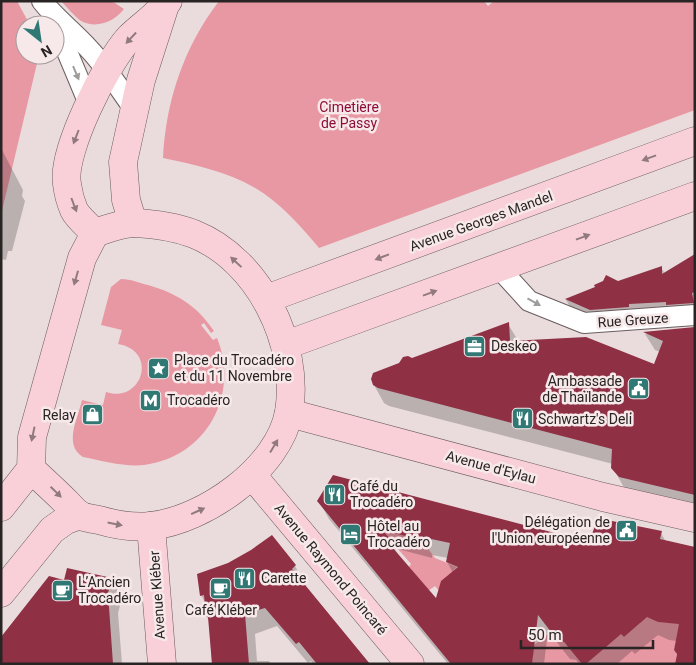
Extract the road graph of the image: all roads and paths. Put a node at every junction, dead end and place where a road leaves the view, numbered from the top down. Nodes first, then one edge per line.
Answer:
1 (165, 2) edge
2 (46, 7) edge
3 (107, 69) junction
4 (89, 104) junction
5 (134, 109) junction
6 (695, 141) edge
7 (695, 196) edge
8 (133, 223) junction
9 (95, 233) junction
10 (499, 268) junction
11 (266, 299) junction
12 (695, 315) edge
13 (286, 346) junction
14 (289, 413) junction
15 (31, 469) junction
16 (252, 475) junction
17 (3, 505) edge
18 (80, 516) junction
19 (695, 518) edge
20 (151, 526) junction
21 (1, 593) edge
22 (162, 664) edge
23 (410, 664) edge

1 -> 3 main road
1 - 5 main road
2 - 3 street
2 -> 4 street
3 - 4 main road
3 - 5 street
4 -> 9 main road
5 - 8 main road
6 -> 11 main road, Avenue Georges Mandel
10 -> 7 main road
8 - 9 main road
11 -> 8 main road
9 -> 15 main road
10 -> 12 street, Rue Greuze
13 -> 10 main road
11 - 13 main road
13 - 14 main road
16 -> 14 main road
14 - 19 main road, Avenue d'Eylau
15 - 17 main road
15 -> 18 main road
20 -> 16 main road
16 - 23 main road, Avenue Raymond Poincaré
18 -> 20 main road
18 - 21 main road
20 - 22 main road, Avenue Kléber

